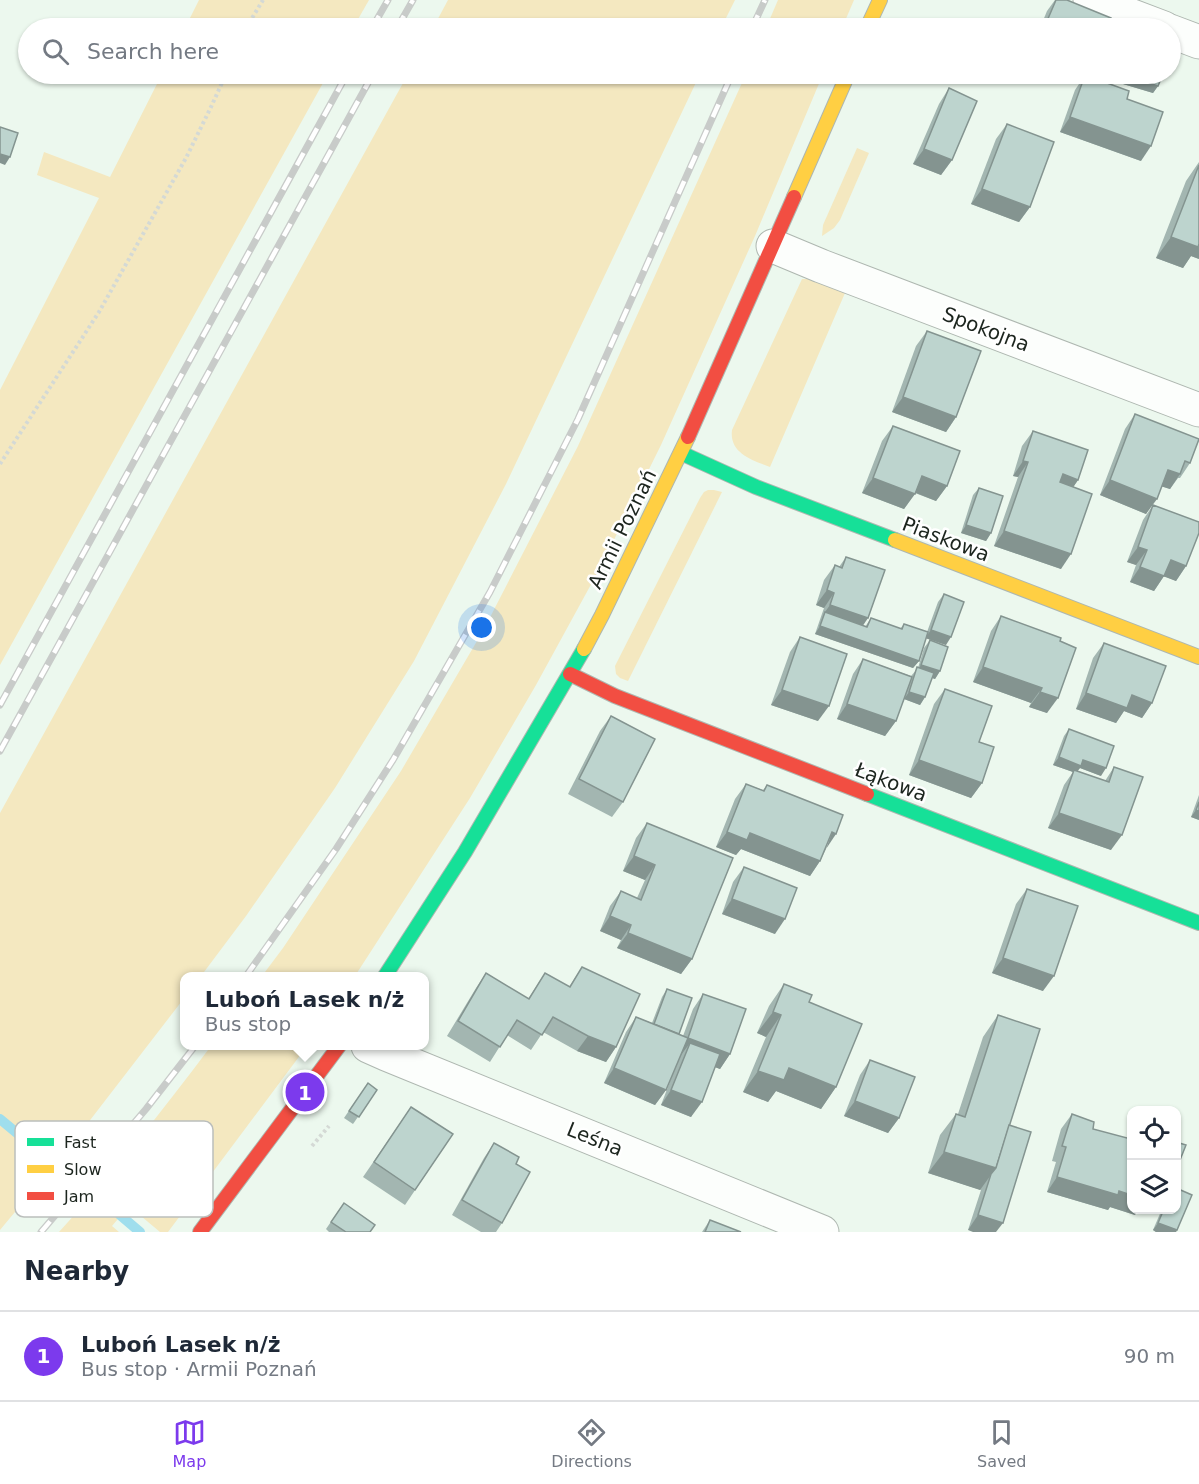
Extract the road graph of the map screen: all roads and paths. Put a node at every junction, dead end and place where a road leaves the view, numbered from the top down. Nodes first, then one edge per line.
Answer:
1 (263, 0) edge
2 (880, 0) edge
3 (1090, 0) edge
4 (252, 18) edge
5 (872, 18) edge
6 (1138, 18) edge
7 (1181, 35) edge
8 (1199, 42) edge
9 (221, 84) edge
10 (844, 84) edge
11 (773, 246) junction
12 (1199, 410) edge
13 (681, 453) junction
14 (0, 464) edge
15 (1199, 657) edge
16 (570, 674) junction
17 (1199, 922) edge
18 (389, 972) edge
19 (336, 1050) edge
20 (377, 1050) edge
21 (213, 1215) edge
22 (211, 1217) edge
23 (200, 1232) edge
24 (822, 1232) edge

1 - 4 path
2 - 5 main road
3 - 6 street
7 - 8 street
9 - 14 path
10 - 11 main road, Armii Poznań
11 - 12 street, Spokojna
11 - 13 main road, Armii Poznań
13 - 15 main road, Piaskowa
13 - 16 main road, Armii Poznań
16 - 17 main road, Łąkowa
16 - 18 main road, Armii Poznań
19 - 21 main road
20 - 24 street, Leśna
22 - 23 main road

